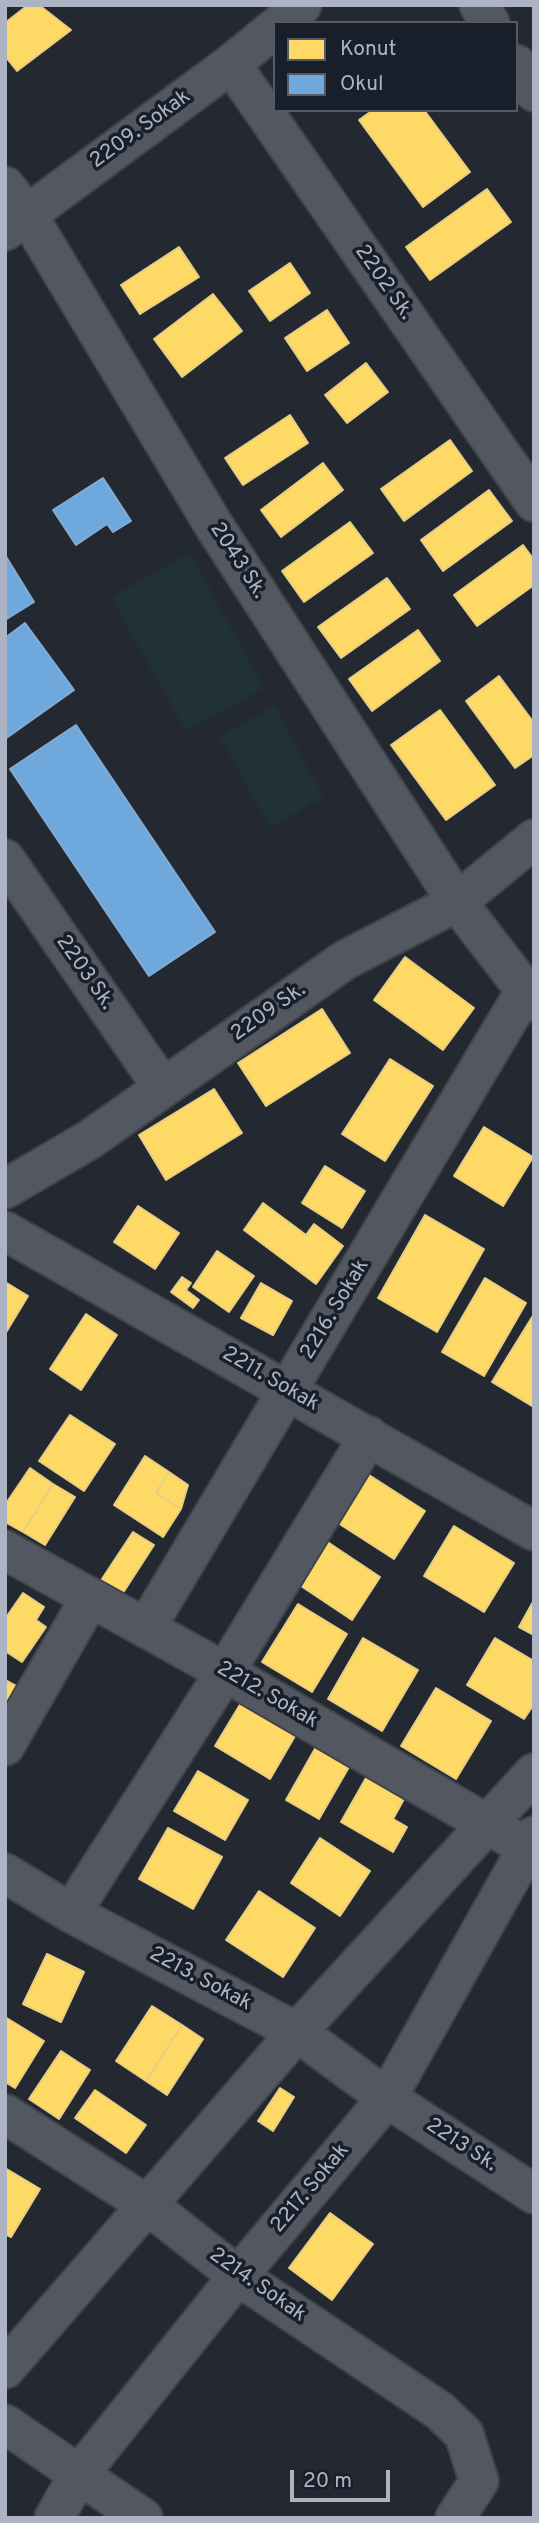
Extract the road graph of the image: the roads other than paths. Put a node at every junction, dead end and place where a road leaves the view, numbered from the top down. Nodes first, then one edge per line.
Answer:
1 (302, 5) edge
2 (479, 5) edge
3 (283, 21) edge
4 (489, 21) edge
5 (273, 30) edge
6 (232, 64) junction
7 (518, 67) edge
8 (534, 92) edge
9 (12, 211) edge
10 (534, 502) edge
11 (534, 839) edge
12 (5, 859) edge
13 (457, 902) junction
14 (530, 996) edge
15 (163, 1088) junction
16 (5, 1189) edge
17 (5, 1231) edge
18 (289, 1390) junction
19 (369, 1436) junction
20 (534, 1531) edge
21 (5, 1550) edge
22 (90, 1598) junction
23 (146, 1628) junction
24 (225, 1672) junction
25 (5, 1746) edge
26 (534, 1773) edge
27 (489, 1824) junction
28 (530, 1842) edge
29 (5, 1873) edge
30 (71, 1913) junction
31 (298, 2032) junction
32 (387, 2098) junction
33 (5, 2114) edge
34 (534, 2194) edge
35 (149, 2206) junction
36 (238, 2276) junction
37 (5, 2370) edge
38 (5, 2424) edge
39 (78, 2476) junction
40 (54, 2518) edge
41 (143, 2518) edge
42 (455, 2518) edge

1 - 3 street
2 - 4 street
5 - 6 street, 2209. Sokak
6 - 9 street, 2209. Sokak
6 - 10 street, 2202 Sk.
7 - 8 street
9 - 13 street, 2043 Sk.
11 - 13 street, 2209 Sk.
12 - 15 street, 2203 Sk.
13 - 14 street, 2043 Sk.
13 - 15 street, 2209 Sk.
14 - 18 street, 2216. Sokak
15 - 16 street, 2209 Sk.
17 - 18 street, 2211. Sokak
18 - 19 street, 2211. Sokak
18 - 23 street, 2216. Sokak
19 - 20 street, 2211. Sokak
19 - 24 street
21 - 22 street, 2212. Sokak
22 - 23 street, 2212. Sokak
22 - 25 street
23 - 24 street, 2212. Sokak
24 - 27 street, 2212. Sokak
24 - 30 street
26 - 27 street
27 - 28 street, 2212. Sokak
27 - 31 street
28 - 32 street, 2217. Sokak
29 - 30 street, 2213. Sokak
30 - 31 street, 2213. Sokak
31 - 32 street, 2213. Sokak
31 - 35 street
32 - 34 street, 2213 Sk.
32 - 36 street, 2217. Sokak
33 - 35 street, 2214. Sokak
35 - 36 street, 2214. Sokak
35 - 37 street
36 - 39 street, 2217. Sokak
36 - 42 street, 2214. Sokak
38 - 39 street
39 - 40 street, 2217. Sokak
39 - 41 street

